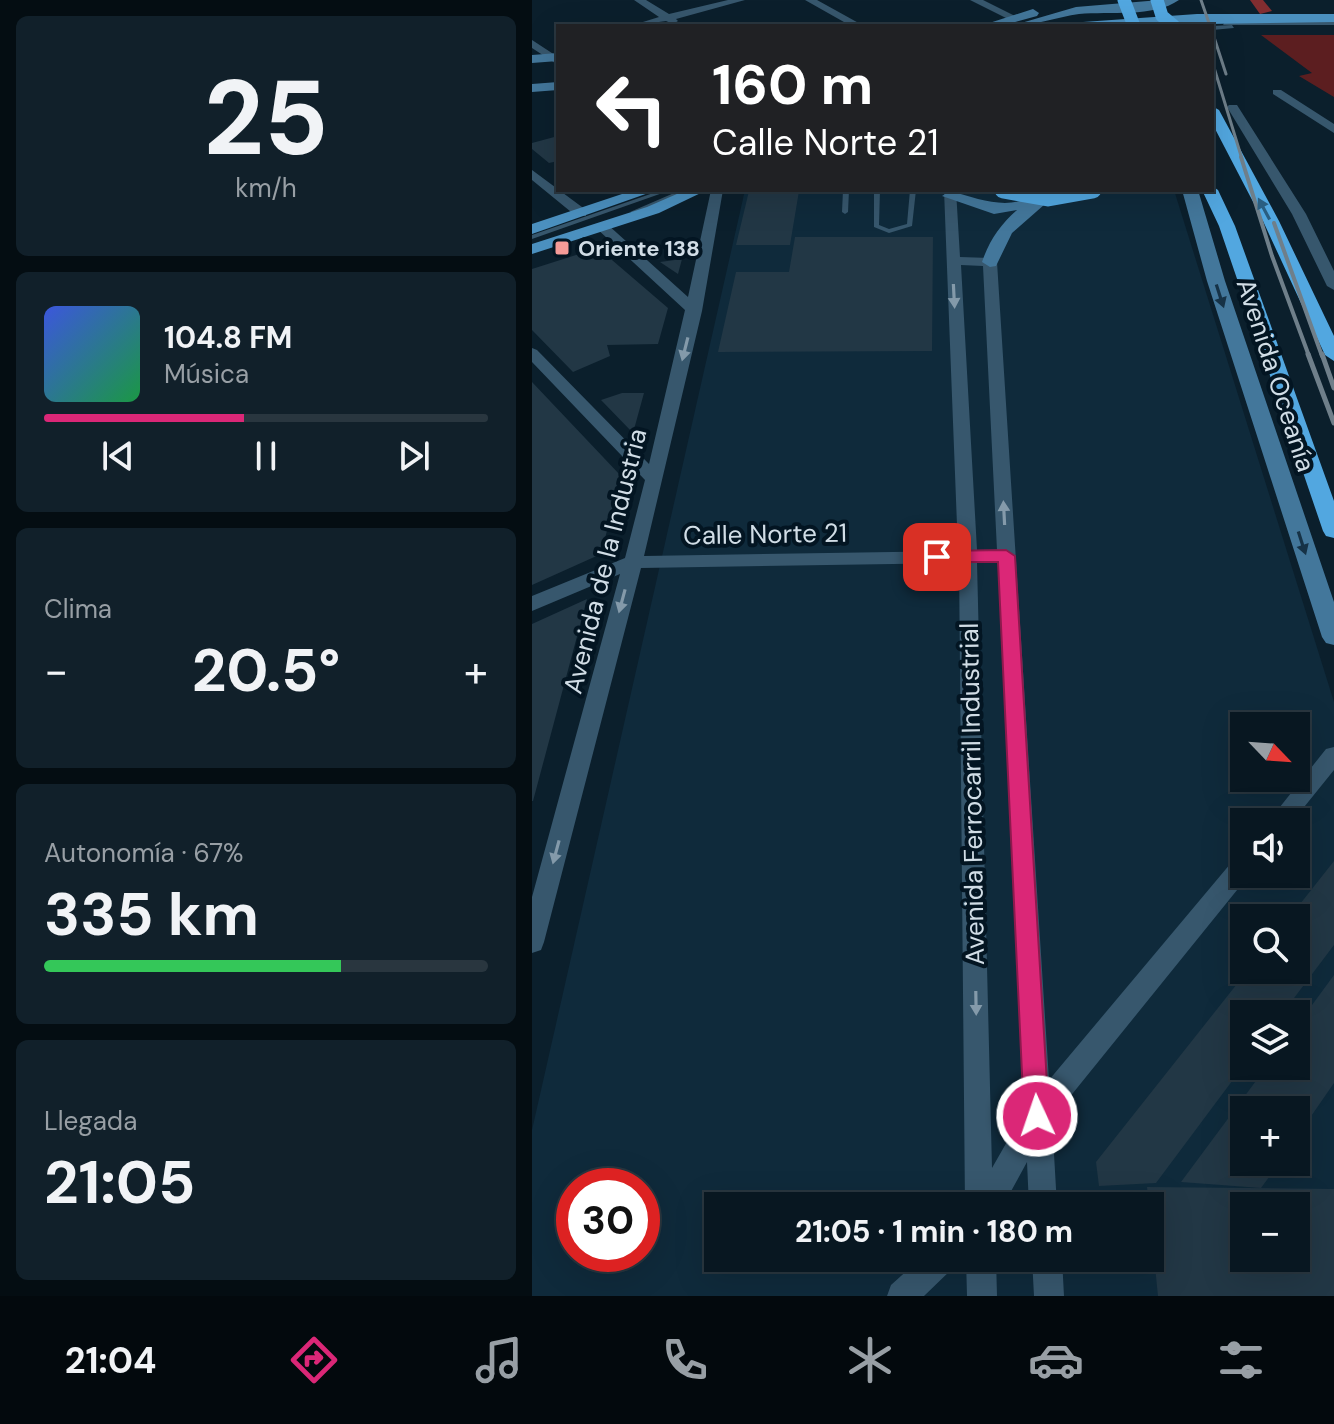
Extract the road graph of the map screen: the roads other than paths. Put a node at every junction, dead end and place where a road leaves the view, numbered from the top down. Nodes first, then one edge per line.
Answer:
1 (639, 0) edge
2 (740, 0) edge
3 (810, 0) edge
4 (975, 0) edge
5 (1073, 0) edge
6 (1124, 0) edge
7 (1158, 0) edge
8 (1172, 0) edge
9 (1143, 6) junction
10 (668, 18) junction
11 (1017, 22) edge
12 (643, 24) edge
13 (678, 24) edge
14 (855, 24) edge
15 (1133, 24) edge
16 (1172, 24) edge
17 (1175, 24) edge
18 (1331, 24) edge
19 (1222, 26) edge
20 (556, 73) edge
21 (532, 74) edge
22 (556, 86) edge
23 (532, 88) edge
24 (1277, 92) dead end
25 (1233, 107) dead end
26 (1214, 114) edge
27 (1334, 129) edge
28 (532, 174) edge
29 (643, 192) edge
30 (662, 192) edge
31 (682, 192) edge
32 (694, 192) edge
33 (717, 192) edge
34 (846, 192) edge
35 (877, 192) edge
36 (913, 192) edge
37 (1011, 192) edge
38 (1050, 192) edge
39 (1086, 192) edge
40 (1191, 192) edge
41 (1211, 192) edge
42 (950, 193) edge
43 (1036, 203) junction
44 (845, 212) dead end
45 (581, 213) junction
46 (602, 227) junction
47 (532, 229) edge
48 (532, 237) edge
49 (532, 247) edge
50 (1327, 254) edge
51 (952, 261) junction
52 (990, 262) junction
53 (1334, 286) edge
54 (1305, 291) junction
55 (695, 311) junction
56 (1334, 332) edge
57 (532, 353) edge
58 (1334, 355) edge
59 (653, 478) junction
60 (1334, 531) edge
61 (968, 556) junction
62 (1006, 556) junction
63 (632, 562) junction
64 (532, 604) edge
65 (1334, 637) edge
66 (1334, 755) edge
67 (1290, 808) edge
68 (1230, 881) edge
69 (532, 942) edge
70 (1037, 1116) junction
71 (979, 1192) edge
72 (995, 1192) edge
73 (1042, 1192) edge
74 (928, 1272) edge
75 (981, 1272) edge
76 (1048, 1272) edge
77 (902, 1296) edge
78 (982, 1296) edge
79 (1049, 1296) edge

1 - 10 street
2 - 10 street
3 - 14 street
4 - 11 street
5 - 11 main road
6 - 15 highway, bridge
7 - 9 lane
7 - 16 highway, bridge
8 - 9 main road
8 - 17 highway
9 - 11 main road
10 - 12 street
10 - 13 street
18 - 19 main road
20 - 21 main road
22 - 23 main road
24 - 27 street
25 - 50 street
54 -> 26 highway, Avenida Oceanía
28 - 45 street
29 - 45 main road
30 - 48 lane
31 - 49 lane
32 - 46 main road
33 - 55 street, Avenida de la Industria
34 - 44 lane
35 - 36 lane
37 - 39 highway, bridge
38 - 43 main road
40 -> 65 main road, Avenida Oceanía
41 - 60 highway, Avenida Oceanía
42 - 43 main road
42 - 51 street, Avenida Ferrocarril Industrial
43 - 52 main road
45 - 47 main road
46 - 49 main road
46 - 55 street
50 - 53 street
51 - 52 street
51 -> 61 street, Avenida Ferrocarril Industrial
62 -> 52 street, Avenida Ferrocarril Industrial
54 - 56 highway
54 - 58 highway, Avenida Oceanía
55 -> 59 street, Avenida de la Industria
57 - 59 street
59 - 63 street, Avenida de la Industria
61 - 62 street, Calle Norte 21
61 - 63 street, Calle Norte 21
61 -> 71 street, Avenida Ferrocarril Industrial
62 - 70 street, Avenida Ferrocarril Industrial
63 - 64 street, Calle Norte 21
63 -> 69 street, Avenida de la Industria
66 - 67 street
68 - 70 street
70 - 72 street
70 - 73 street, Avenida Ferrocarril Industrial
74 - 77 street
75 - 78 street
76 - 79 street

